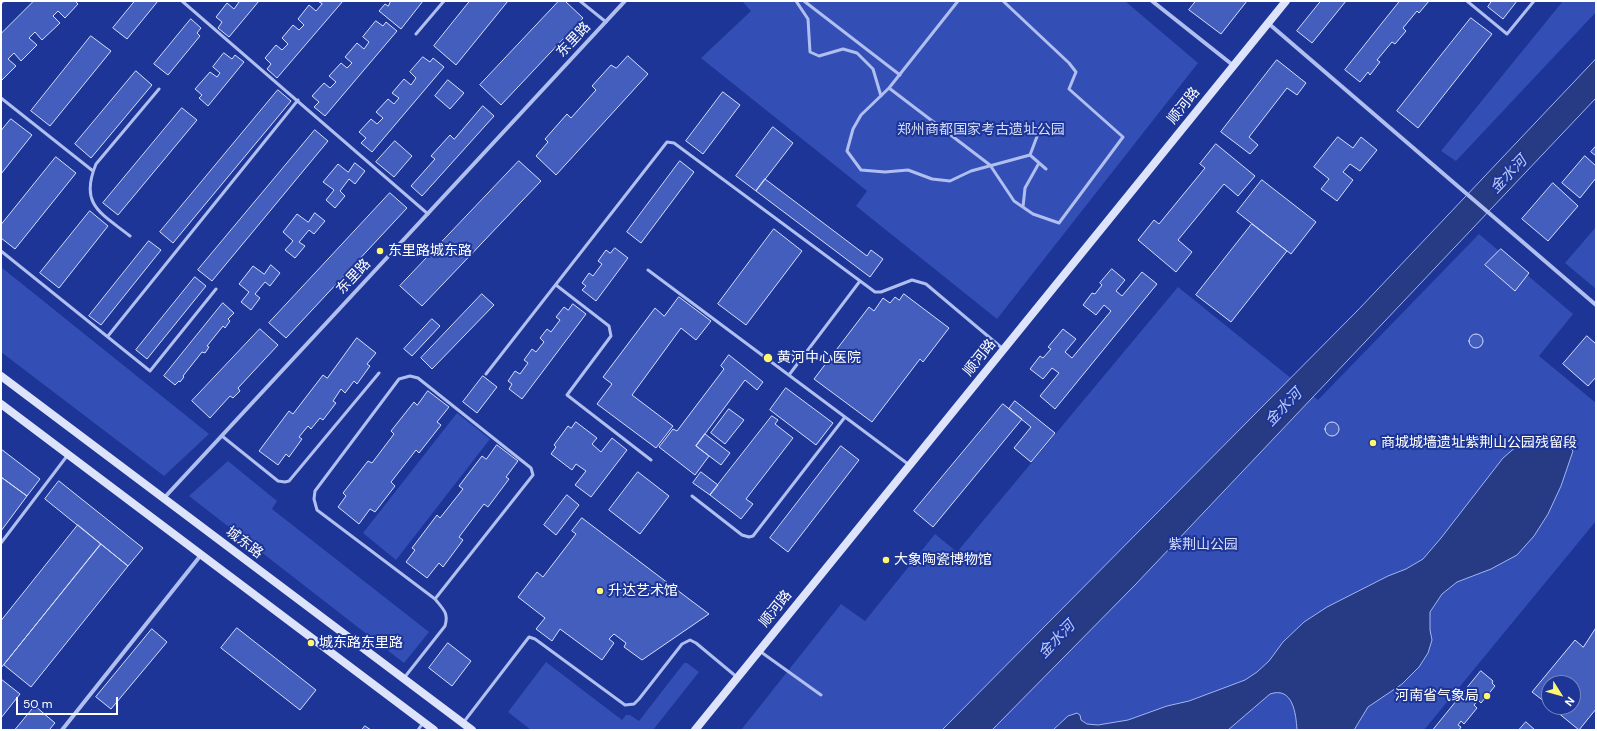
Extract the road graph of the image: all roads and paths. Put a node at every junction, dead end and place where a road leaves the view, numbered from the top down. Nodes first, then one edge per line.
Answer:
1 (182, 1) edge
2 (444, 1) edge
3 (580, 1) edge
4 (625, 1) edge
5 (796, 1) edge
6 (804, 1) edge
7 (958, 1) edge
8 (1003, 1) edge
9 (1152, 1) edge
10 (1286, 1) edge
11 (1467, 1) edge
12 (1534, 1) edge
13 (606, 22) junction
14 (1268, 23) junction
15 (416, 34) dead end
16 (1234, 66) junction
17 (900, 75) junction
18 (889, 88) junction
19 (158, 89) dead end
20 (881, 96) junction
21 (1, 98) edge
22 (298, 100) junction
23 (1041, 126) dead end
24 (1030, 155) junction
25 (1039, 163) junction
26 (990, 165) junction
27 (1046, 169) dead end
28 (93, 171) junction
29 (1023, 207) junction
30 (428, 214) junction
31 (130, 236) dead end
32 (1, 251) edge
33 (648, 270) dead end
34 (860, 281) junction
35 (556, 284) junction
36 (216, 289) dead end
37 (1596, 305) edge
38 (108, 336) junction
39 (1004, 350) junction
40 (379, 373) dead end
41 (486, 374) dead end
42 (789, 375) junction
43 (1, 376) edge
44 (1, 404) edge
45 (845, 417) junction
46 (222, 436) junction
47 (68, 454) junction
48 (651, 460) dead end
49 (910, 465) junction
50 (692, 496) dead end
51 (164, 498) junction
52 (1, 543) edge
53 (202, 555) junction
54 (435, 599) junction
55 (759, 651) junction
56 (404, 678) junction
57 (738, 678) junction
58 (821, 695) dead end
59 (424, 722) junction
60 (462, 723) junction
61 (62, 730) edge
62 (418, 730) edge
63 (434, 730) edge
64 (472, 730) edge
65 (695, 730) edge

1 - 22 lane
2 - 15 lane
3 - 13 lane
4 - 13 street, 东里路
5 - 20 lane
6 - 17 lane
7 - 17 lane
8 - 29 lane
9 - 16 street
10 - 14 main road, 顺河路
11 - 12 lane
13 - 30 street, 东里路
14 - 16 main road, 顺河路
14 - 37 street
16 - 39 main road, 顺河路
17 - 18 lane
18 - 20 lane
18 - 26 lane
19 - 28 lane
20 - 26 lane
21 - 28 lane
22 - 30 lane
22 - 38 lane
23 - 24 lane
24 - 25 lane
24 - 26 lane
25 - 27 lane
25 - 29 lane
26 - 29 lane
28 - 31 lane
30 - 46 street, 东里路
32 - 38 lane
33 - 42 lane
34 - 35 lane
34 - 39 lane
34 - 42 lane
35 - 41 lane
35 - 48 lane
36 - 38 lane
39 - 49 main road, 顺河路
40 - 46 lane
42 - 45 lane
43 - 51 main road, 城东路
44 - 47 main road
45 - 49 lane
45 - 50 lane
46 - 51 street, 东里路
47 - 52 lane
47 - 53 main road
49 - 55 main road, 顺河路
51 - 56 main road, 城东路
53 - 59 main road
53 - 61 street
54 - 54 lane
54 - 56 lane
55 - 57 main road, 顺河路
55 - 58 lane
56 - 60 main road, 城东路
57 - 60 lane
57 - 65 main road, 顺河路
59 - 62 lane
59 - 63 main road
60 - 64 main road, 城东路

